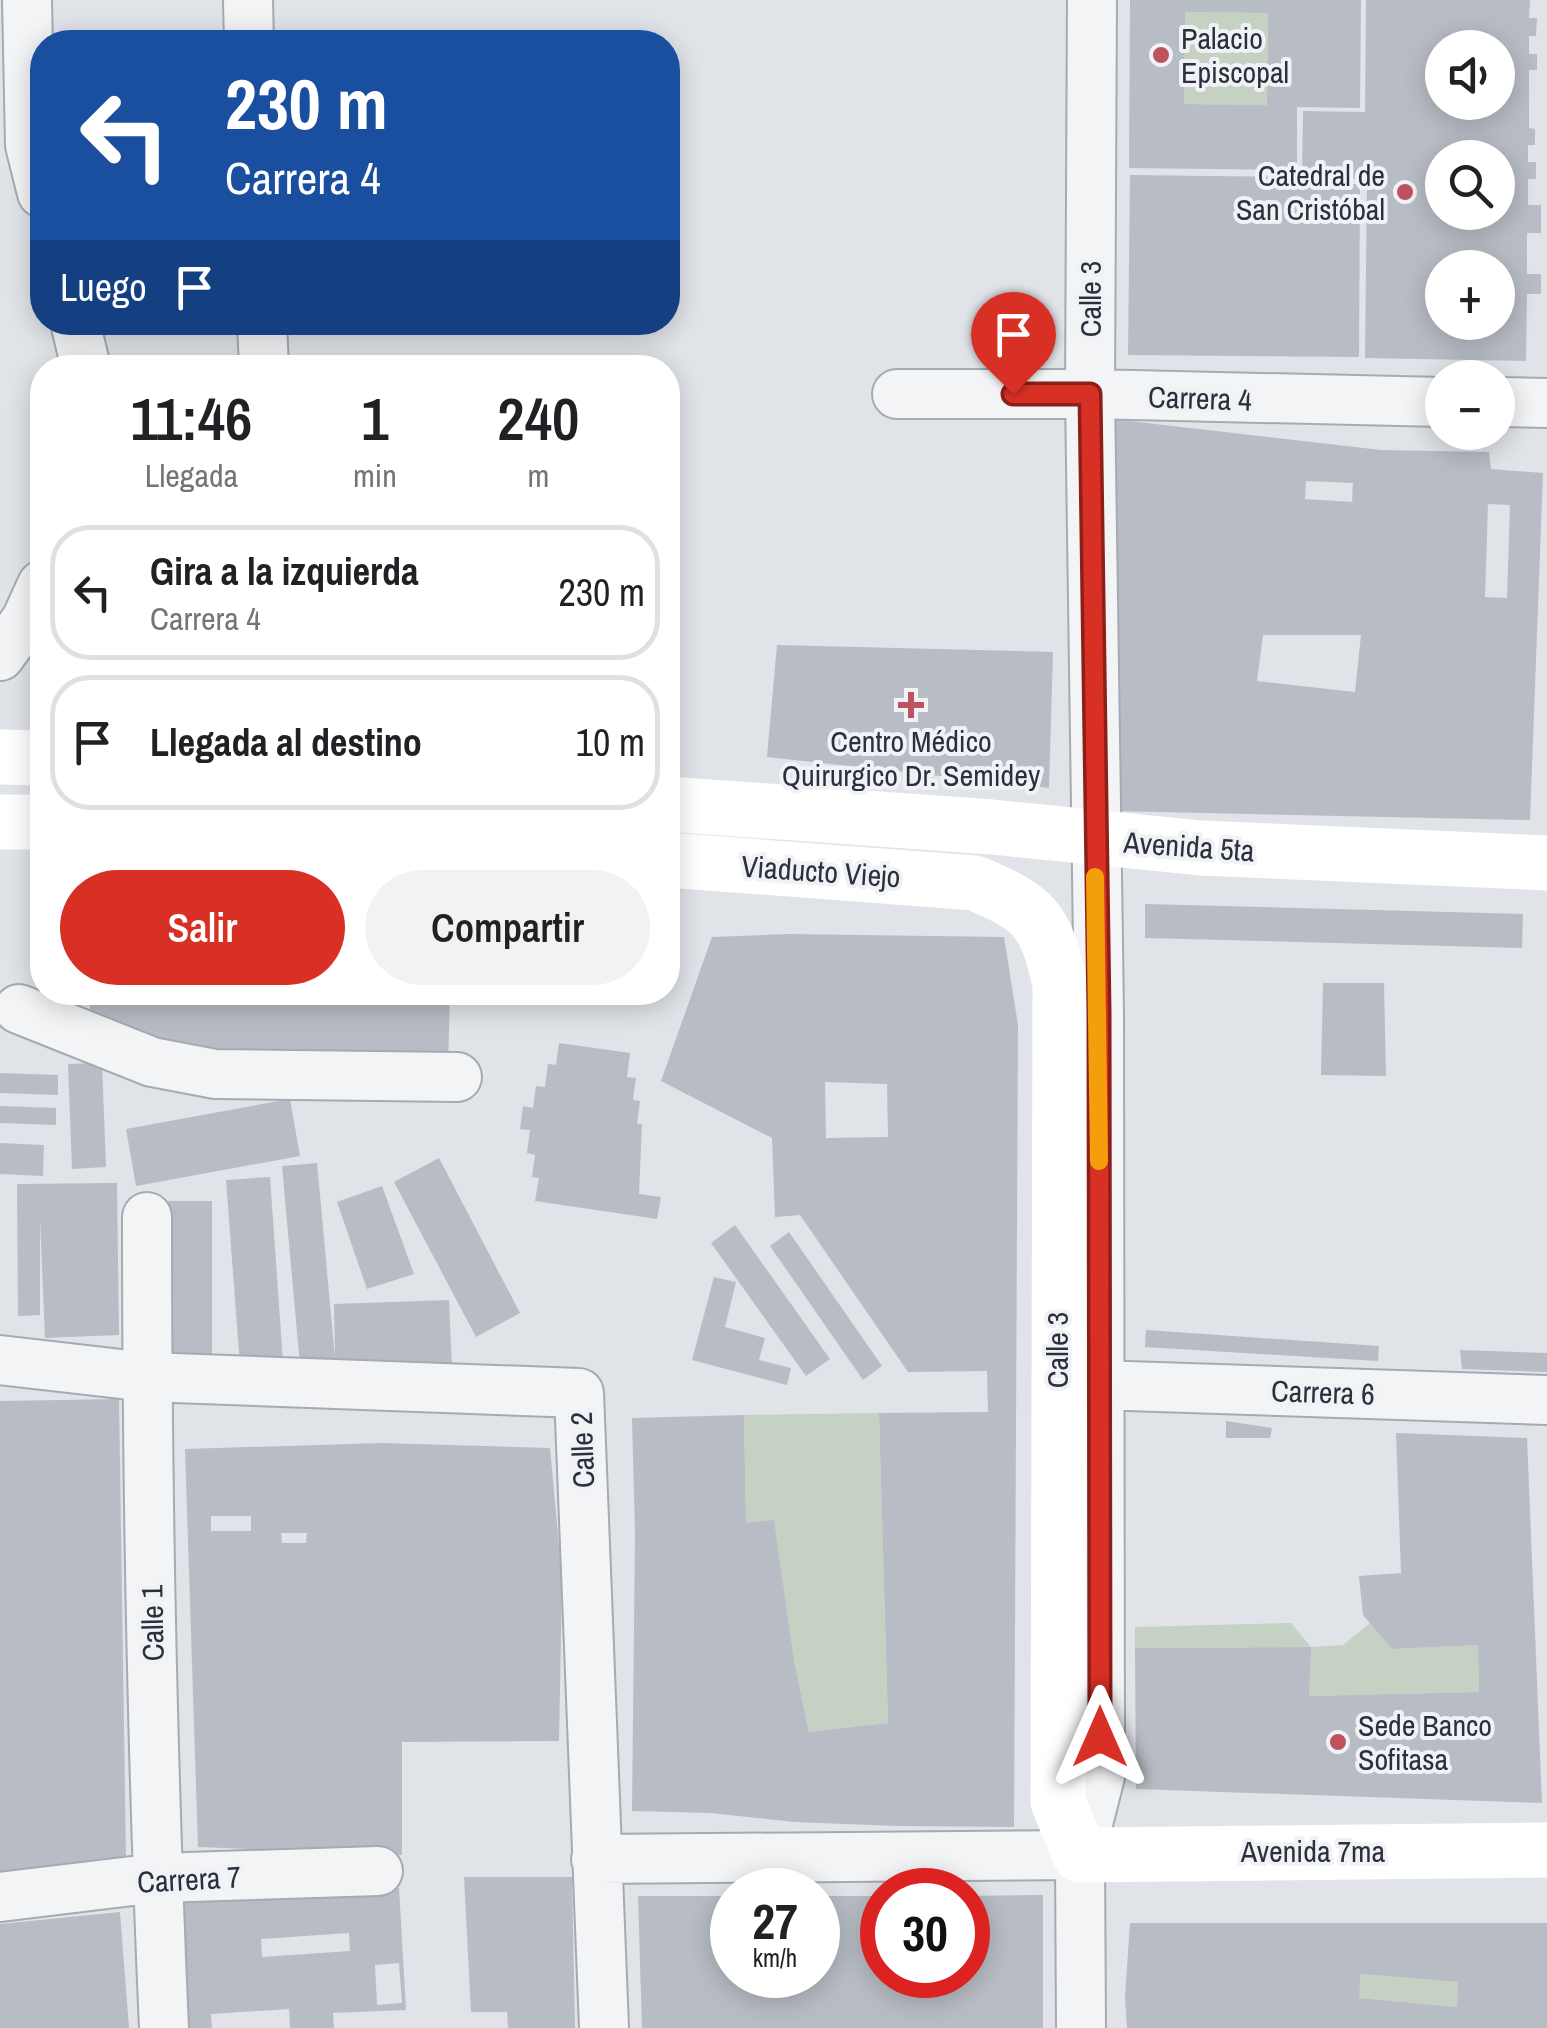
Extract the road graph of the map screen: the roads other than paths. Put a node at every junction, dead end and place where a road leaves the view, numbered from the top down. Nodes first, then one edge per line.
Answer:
1 (28, 0) edge
2 (248, 0) edge
3 (1092, 0) edge
4 (249, 30) edge
5 (30, 145) edge
6 (897, 394) dead end
7 (1090, 394) junction
8 (1425, 402) edge
9 (1515, 402) edge
10 (1547, 402) edge
11 (30, 612) edge
12 (0, 656) edge
13 (0, 757) edge
14 (30, 758) edge
15 (680, 805) edge
16 (772, 812) joint
17 (0, 822) edge
18 (30, 822) edge
19 (1094, 838) junction
20 (680, 861) edge
21 (1547, 863) edge
22 (975, 882) joint
23 (21, 1006) edge
24 (458, 1077) dead end
25 (147, 1217) dead end
26 (0, 1360) edge
27 (147, 1378) junction
28 (1078, 1384) junction
29 (1547, 1400) edge
30 (1547, 1850) edge
31 (1080, 1854) junction
32 (596, 1859) junction
33 (378, 1870) dead end
34 (157, 1878) junction
35 (0, 1896) edge
36 (164, 2028) edge
37 (604, 2028) edge
38 (1081, 2028) edge

1 - 5 street
2 - 4 street
3 - 7 street, Calle 3
6 - 7 street, Carrera 4
7 - 8 street, Carrera 4
7 - 19 street, Calle 3
9 - 10 street
11 - 12 street
13 - 14 street
15 - 16 street, Viaducto Viejo
16 - 19 street, Avenida 5ta
17 - 18 street
19 - 21 street, Avenida 5ta
19 - 28 street, Calle 3
20 - 22 street, Viaducto Viejo
22 - 28 street, Calle 3
23 - 24 street
25 - 27 street, Calle 1
26 - 27 street, Calle 2
27 - 32 street, Calle 2
27 - 34 street, Calle 1
28 - 29 street, Carrera 6
28 - 31 street, Calle 3
30 - 31 street, Avenida 7ma
31 - 32 street
31 - 38 street, Calle 3
32 - 37 street, Calle 2
33 - 34 street, Carrera 7
34 - 35 street, Carrera 7
34 - 36 street, Calle 1

